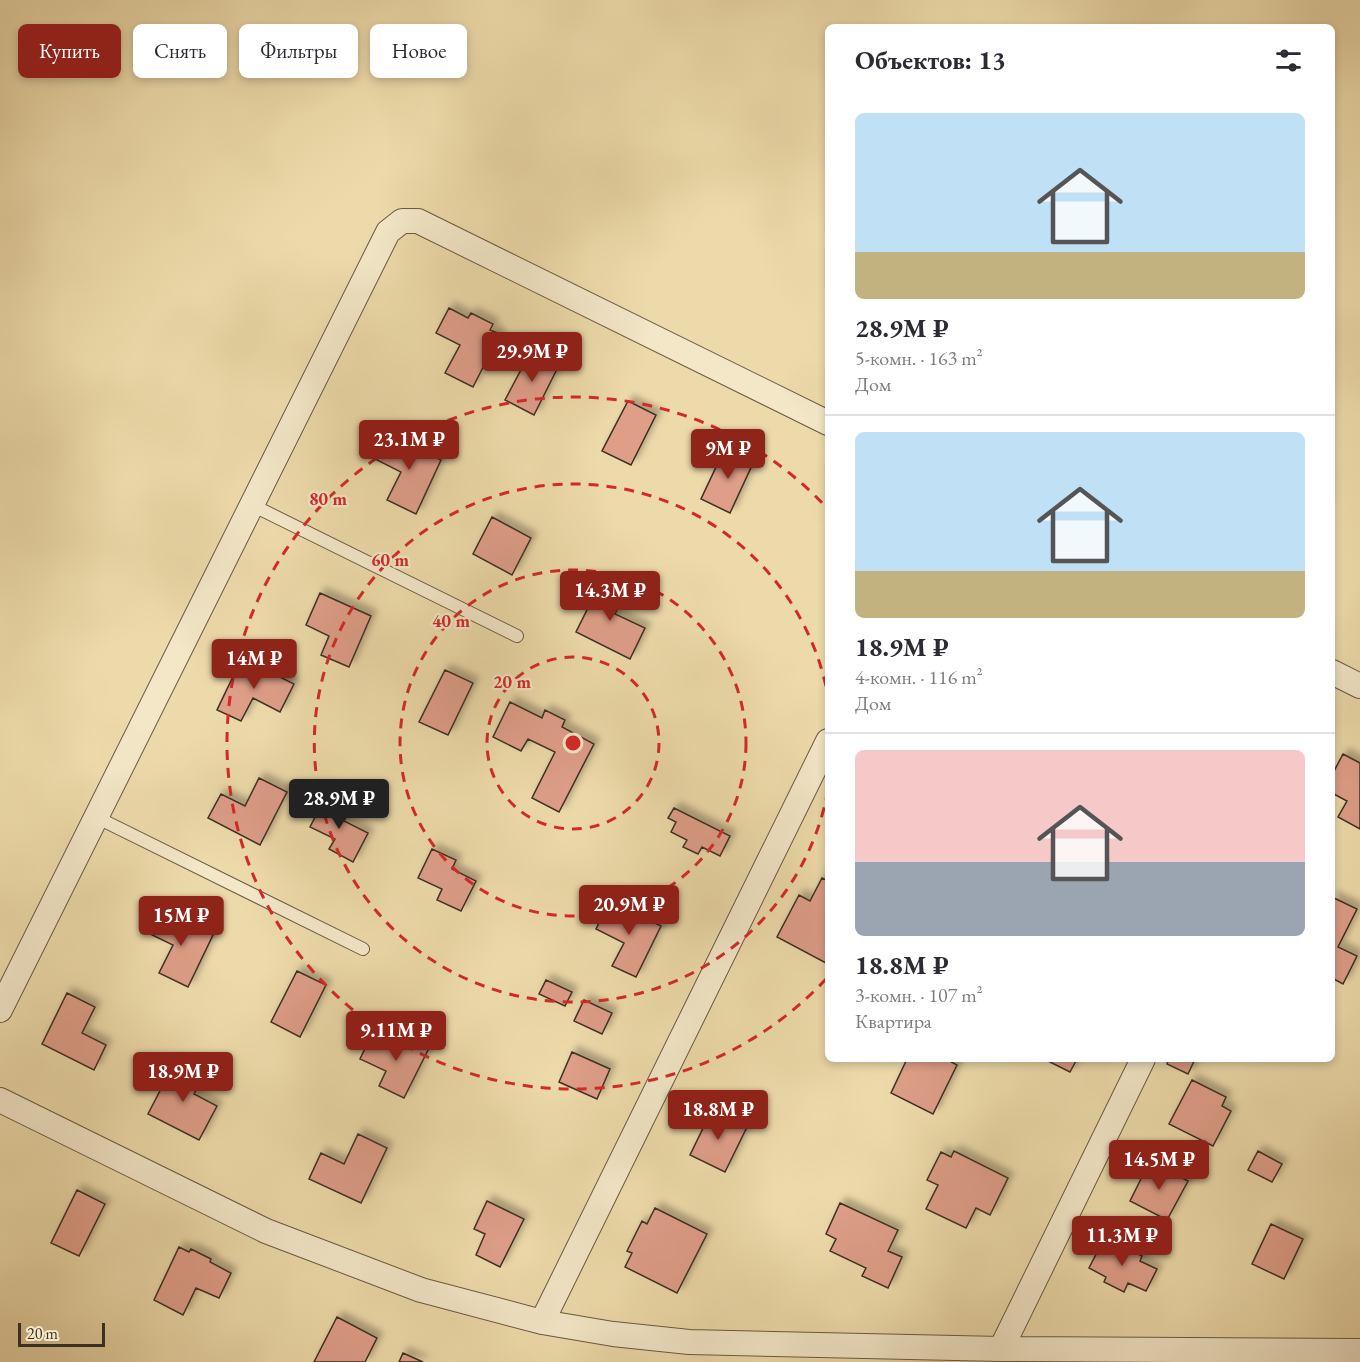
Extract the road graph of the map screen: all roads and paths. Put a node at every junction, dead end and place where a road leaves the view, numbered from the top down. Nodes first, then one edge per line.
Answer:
1 (825, 422) edge
2 (252, 505) junction
3 (517, 636) dead end
4 (1335, 674) edge
5 (1360, 686) edge
6 (825, 747) edge
7 (96, 816) junction
8 (363, 949) dead end
9 (0, 1011) edge
10 (1142, 1062) edge
11 (0, 1100) edge
12 (542, 1322) junction
13 (1001, 1349) junction
14 (1360, 1351) edge

1 - 2 street
2 - 3 lane
2 - 7 street
4 - 5 street
6 - 12 street
7 - 8 lane
7 - 9 street
10 - 13 street
11 - 12 street
12 - 13 street
13 - 14 street

